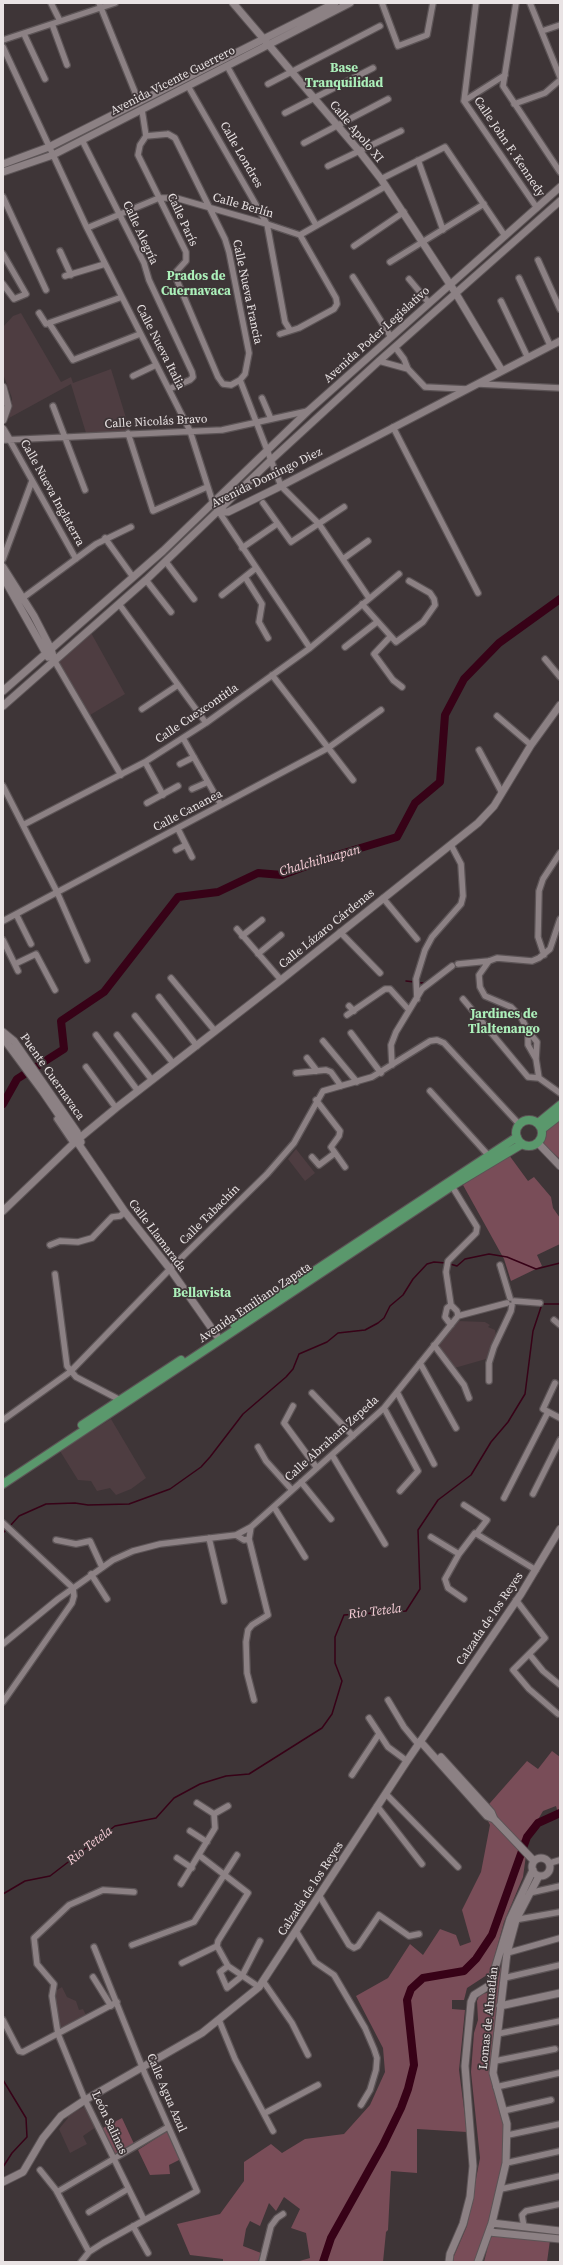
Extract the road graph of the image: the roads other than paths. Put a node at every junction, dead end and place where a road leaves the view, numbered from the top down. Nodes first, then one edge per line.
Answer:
1 (51, 3) edge
2 (116, 3) edge
3 (233, 3) edge
4 (336, 3) edge
5 (350, 3) edge
6 (382, 3) edge
7 (433, 3) edge
8 (476, 3) edge
9 (516, 3) edge
10 (530, 3) edge
11 (100, 5) edge
12 (60, 22) junction
13 (52, 24) junction
14 (560, 25) edge
15 (380, 26) dead end
16 (253, 28) junction
17 (542, 32) junction
18 (24, 34) junction
19 (3, 40) edge
20 (266, 43) junction
21 (252, 46) junction
22 (3, 48) edge
23 (67, 65) dead end
24 (227, 66) junction
25 (373, 68) dead end
26 (292, 72) junction
27 (505, 74) junction
28 (45, 78) dead end
29 (560, 79) edge
30 (268, 84) dead end
31 (188, 86) junction
32 (315, 99) junction
33 (388, 99) dead end
34 (464, 101) junction
35 (139, 102) junction
36 (514, 104) junction
37 (142, 110) junction
38 (285, 113) dead end
39 (337, 125) junction
40 (401, 131) dead end
41 (146, 136) junction
42 (82, 140) junction
43 (304, 143) dead end
44 (50, 147) junction
45 (360, 152) junction
46 (53, 155) junction
47 (418, 160) junction
48 (3, 164) edge
49 (328, 166) dead end
50 (3, 172) edge
51 (560, 172) edge
52 (381, 179) junction
53 (386, 186) junction
54 (560, 187) edge
55 (3, 197) edge
56 (159, 198) junction
57 (484, 204) junction
58 (559, 205) edge
59 (210, 207) junction
60 (537, 208) junction
61 (404, 212) junction
62 (119, 213) junction
63 (267, 224) junction
64 (316, 225) junction
65 (87, 228) junction
66 (443, 230) junction
67 (300, 235) junction
68 (505, 236) junction
69 (424, 242) junction
70 (354, 246) dead end
71 (60, 251) dead end
72 (3, 254) edge
73 (538, 260) dead end
74 (390, 262) dead end
75 (105, 264) junction
76 (353, 277) dead end
77 (519, 278) dead end
78 (409, 279) dead end
79 (3, 284) edge
80 (450, 284) junction
81 (46, 290) dead end
82 (455, 292) junction
83 (122, 297) junction
84 (501, 301) dead end
85 (428, 303) junction
86 (560, 309) edge
87 (39, 313) dead end
88 (49, 323) junction
89 (290, 330) junction
90 (140, 334) junction
91 (280, 334) dead end
92 (391, 337) junction
93 (560, 341) edge
94 (550, 345) junction
95 (395, 347) junction
96 (528, 358) junction
97 (379, 361) junction
98 (156, 365) junction
99 (408, 369) junction
100 (502, 371) junction
101 (133, 376) dead end
102 (240, 380) junction
103 (479, 384) junction
104 (560, 388) edge
105 (169, 389) junction
106 (466, 390) junction
107 (4, 391) edge
108 (262, 398) dead end
109 (53, 406) dead end
110 (308, 411) junction
111 (271, 419) junction
112 (3, 420) edge
113 (257, 422) junction
114 (393, 427) junction
115 (3, 429) edge
116 (190, 431) junction
117 (128, 433) junction
118 (64, 436) junction
119 (6, 439) edge
120 (266, 452) junction
121 (270, 461) junction
122 (32, 481) junction
123 (281, 486) junction
124 (207, 487) junction
125 (86, 490) dead end
126 (213, 503) junction
127 (262, 503) dead end
128 (344, 507) dead end
129 (218, 512) junction
130 (277, 524) junction
131 (319, 524) junction
132 (131, 527) dead end
133 (105, 538) junction
134 (368, 540) dead end
135 (242, 548) junction
136 (3, 559) edge
137 (76, 559) junction
138 (343, 559) junction
139 (166, 562) junction
140 (3, 567) edge
141 (256, 568) junction
142 (399, 574) dead end
143 (3, 577) edge
144 (134, 577) junction
145 (245, 577) junction
146 (146, 580) junction
147 (408, 581) dead end
148 (478, 593) dead end
149 (222, 595) dead end
150 (369, 598) junction
151 (194, 599) dead end
152 (20, 600) junction
153 (119, 604) junction
154 (362, 604) junction
155 (171, 612) dead end
156 (377, 622) junction
157 (75, 628) junction
158 (82, 636) junction
159 (390, 637) junction
160 (268, 638) dead end
161 (345, 647) dead end
162 (310, 648) junction
163 (48, 651) junction
164 (545, 659) dead end
165 (54, 663) junction
166 (31, 666) junction
167 (38, 674) junction
168 (272, 675) junction
169 (560, 677) edge
170 (178, 684) junction
171 (402, 686) dead end
172 (3, 691) edge
173 (560, 705) edge
174 (3, 706) edge
175 (142, 709) dead end
176 (381, 710) dead end
177 (498, 716) dead end
178 (206, 723) junction
179 (183, 738) junction
180 (531, 745) junction
181 (328, 748) junction
182 (479, 750) dead end
183 (194, 757) junction
184 (145, 762) junction
185 (180, 764) dead end
186 (121, 775) junction
187 (353, 780) dead end
188 (208, 782) junction
189 (3, 786) edge
190 (178, 786) dead end
191 (192, 789) dead end
192 (502, 793) junction
193 (163, 794) junction
194 (147, 803) dead end
195 (221, 805) junction
196 (23, 825) junction
197 (178, 829) junction
198 (186, 845) junction
199 (451, 845) junction
200 (176, 850) dead end
201 (560, 853) edge
202 (192, 857) dead end
203 (57, 892) junction
204 (383, 898) junction
205 (16, 914) junction
206 (4, 919) edge
207 (560, 919) edge
208 (262, 920) dead end
209 (237, 929) dead end
210 (340, 932) junction
211 (281, 934) dead end
212 (242, 936) junction
213 (417, 939) dead end
214 (3, 940) edge
215 (31, 944) dead end
216 (258, 954) junction
217 (544, 956) junction
218 (87, 960) dead end
219 (489, 961) junction
220 (15, 964) junction
221 (18, 971) dead end
222 (380, 973) dead end
223 (171, 978) dead end
224 (281, 980) junction
225 (55, 990) dead end
226 (159, 997) dead end
227 (417, 999) junction
228 (463, 999) dead end
229 (349, 1006) dead end
230 (409, 1010) junction
231 (354, 1011) junction
232 (347, 1015) dead end
233 (135, 1016) dead end
234 (215, 1031) junction
235 (528, 1031) junction
236 (3, 1032) edge
237 (350, 1033) dead end
238 (96, 1035) dead end
239 (117, 1035) dead end
240 (3, 1038) edge
241 (324, 1041) dead end
242 (11, 1043) junction
243 (197, 1046) junction
244 (307, 1058) dead end
245 (536, 1059) junction
246 (173, 1063) junction
247 (392, 1065) junction
248 (86, 1067) dead end
249 (317, 1071) junction
250 (296, 1073) dead end
251 (380, 1073) junction
252 (539, 1078) junction
253 (152, 1080) junction
254 (357, 1082) junction
255 (341, 1086) junction
256 (430, 1090) dead end
257 (138, 1091) junction
258 (560, 1093) edge
259 (316, 1100) junction
260 (560, 1105) edge
261 (116, 1108) junction
262 (560, 1115) edge
263 (519, 1124) junction
264 (540, 1126) junction
265 (519, 1140) junction
266 (77, 1141) junction
267 (538, 1143) junction
268 (335, 1153) junction
269 (489, 1156) junction
270 (312, 1157) dead end
271 (560, 1166) edge
272 (345, 1167) dead end
273 (451, 1184) junction
274 (3, 1211) edge
275 (125, 1212) junction
276 (364, 1242) junction
277 (50, 1245) dead end
278 (500, 1265) dead end
279 (170, 1269) junction
280 (55, 1274) dead end
281 (511, 1302) junction
282 (540, 1303) dead end
283 (451, 1305) junction
284 (458, 1316) junction
285 (554, 1320) dead end
286 (451, 1325) junction
287 (560, 1325) edge
288 (217, 1336) junction
289 (434, 1345) junction
290 (420, 1363) junction
291 (70, 1372) junction
292 (489, 1381) dead end
293 (555, 1383) dead end
294 (148, 1385) junction
295 (397, 1392) junction
296 (312, 1393) dead end
297 (469, 1398) dead end
298 (123, 1402) junction
299 (293, 1406) dead end
300 (384, 1408) junction
301 (545, 1411) junction
302 (560, 1418) edge
303 (3, 1420) edge
304 (456, 1428) dead end
305 (353, 1436) junction
306 (560, 1440) edge
307 (258, 1447) dead end
308 (332, 1455) junction
309 (434, 1464) dead end
310 (317, 1468) junction
311 (3, 1477) edge
312 (301, 1482) junction
313 (3, 1484) edge
314 (292, 1490) junction
315 (400, 1491) dead end
316 (533, 1494) dead end
317 (504, 1498) dead end
318 (464, 1506) dead end
319 (274, 1507) junction
320 (331, 1519) dead end
321 (3, 1523) edge
322 (251, 1526) junction
323 (560, 1529) edge
324 (477, 1533) junction
325 (236, 1535) junction
326 (431, 1537) dead end
327 (209, 1538) junction
328 (249, 1539) junction
329 (56, 1540) dead end
330 (385, 1544) dead end
331 (459, 1554) junction
332 (305, 1557) dead end
333 (102, 1567) junction
334 (536, 1570) junction
335 (91, 1574) junction
336 (73, 1588) junction
337 (107, 1599) dead end
338 (464, 1599) dead end
339 (516, 1600) junction
340 (224, 1601) dead end
341 (3, 1634) edge
342 (4, 1643) edge
343 (530, 1655) junction
344 (560, 1685) edge
345 (254, 1700) dead end
346 (388, 1700) dead end
347 (3, 1702) edge
348 (558, 1714) dead end
349 (369, 1718) dead end
350 (379, 1734) junction
351 (421, 1741) junction
352 (407, 1761) junction
353 (352, 1775) dead end
354 (386, 1794) junction
355 (197, 1803) dead end
356 (228, 1806) dead end
357 (377, 1806) junction
358 (214, 1814) junction
359 (190, 1831) dead end
360 (207, 1842) junction
361 (237, 1855) dead end
362 (200, 1856) junction
363 (177, 1858) dead end
364 (560, 1860) edge
365 (534, 1861) junction
366 (550, 1863) junction
367 (422, 1864) dead end
368 (458, 1867) dead end
369 (192, 1868) junction
370 (533, 1870) junction
371 (223, 1874) junction
372 (539, 1876) junction
373 (182, 1884) dead end
374 (560, 1886) edge
375 (527, 1891) junction
376 (134, 1892) dead end
377 (319, 1896) junction
378 (560, 1912) edge
379 (513, 1919) junction
380 (296, 1931) junction
381 (420, 1934) dead end
382 (560, 1938) edge
383 (260, 1941) dead end
384 (132, 1945) dead end
385 (217, 1946) junction
386 (94, 1948) dead end
387 (510, 1952) junction
388 (182, 1963) dead end
389 (560, 1965) edge
390 (228, 1966) junction
391 (242, 1976) junction
392 (93, 1977) dead end
393 (504, 1978) junction
394 (261, 1984) junction
395 (560, 1993) edge
396 (117, 2002) junction
397 (111, 2006) junction
398 (500, 2006) junction
399 (3, 2020) edge
400 (219, 2020) junction
401 (560, 2021) edge
402 (58, 2034) junction
403 (497, 2034) junction
404 (555, 2049) dead end
405 (308, 2055) dead end
406 (495, 2061) junction
407 (143, 2067) junction
408 (559, 2073) edge
409 (318, 2085) dead end
410 (496, 2087) junction
411 (85, 2100) junction
412 (552, 2100) dead end
413 (361, 2105) dead end
414 (503, 2111) junction
415 (265, 2113) junction
416 (560, 2124) edge
417 (168, 2127) junction
418 (273, 2131) dead end
419 (508, 2135) junction
420 (560, 2151) edge
421 (114, 2160) junction
422 (506, 2163) junction
423 (40, 2170) dead end
424 (560, 2176) edge
425 (3, 2182) edge
426 (128, 2189) junction
427 (501, 2190) junction
428 (57, 2192) junction
429 (560, 2204) edge
430 (89, 2212) dead end
431 (283, 2214) dead end
432 (144, 2220) junction
433 (492, 2223) junction
434 (133, 2226) junction
435 (524, 2227) junction
436 (560, 2231) edge
437 (489, 2232) junction
438 (560, 2239) edge
439 (89, 2252) junction
440 (148, 2253) dead end
441 (81, 2262) edge
442 (262, 2262) edge
443 (449, 2262) edge
444 (478, 2262) edge

1 - 12 street
2 - 11 street
3 - 16 street, Calle Apolo XI
4 - 20 street, Avenida Vicente Guerrero
5 - 20 street, Avenida Vicente Guerrero
6 - 7 street
8 - 34 street, Calle John F. Kennedy
9 - 27 street
10 - 17 street
11 - 12 street
11 - 35 street
12 - 13 street
13 - 18 street
13 - 23 street
14 - 17 street
15 - 26 street
16 - 20 street, Calle Apolo XI
16 - 21 street
17 - 29 street
18 - 19 street
18 - 28 street
20 - 21 street, Avenida Vicente Guerrero
20 - 24 street, Avenida Vicente Guerrero
20 - 26 street, Calle Apolo XI
21 - 35 street, Avenida Vicente Guerrero
22 - 44 street, Calle Nueva Italia
24 - 31 street, Avenida Vicente Guerrero
24 - 64 street
25 - 32 street
26 - 30 street
26 - 32 street, Calle Apolo XI
27 - 34 street
27 - 36 street
29 - 36 street
31 - 37 street, Avenida Vicente Guerrero
31 - 63 street, Calle Londres
32 - 38 street
32 - 39 street, Calle Apolo XI
33 - 39 street
34 - 60 street, Calle John F. Kennedy
35 - 44 street, Avenida Vicente Guerrero
36 - 51 street
37 - 41 street
37 - 42 street, Avenida Vicente Guerrero
39 - 43 street
39 - 45 street, Calle Apolo XI
40 - 45 street
41 - 56 street, Calle París
41 - 59 street, Calle Nueva Francia
42 - 46 street, Avenida Vicente Guerrero
42 - 62 street, Calle Alegría
44 - 46 street, Calle Nueva Italia
44 - 48 street, Avenida Vicente Guerrero
45 - 49 street
45 - 52 street, Calle Apolo XI
46 - 50 street, Avenida Vicente Guerrero
46 - 65 street, Calle Nueva Italia
47 - 52 street
47 - 57 street
47 - 66 street
52 - 53 street, Calle Apolo XI
53 - 61 street, Calle Apolo XI
53 - 64 street
54 - 60 street, Avenida Poder Legislativo
55 - 81 street
56 - 59 street, Calle Berlín
56 - 62 street, Calle Berlín
56 - 102 street, Calle París
57 - 66 street
57 - 68 street
58 - 82 street, Avenida Poder Legislativo
59 - 63 street, Calle Berlín
59 - 102 street, Calle Nueva Francia
60 - 68 street, Avenida Poder Legislativo
61 - 69 street, Calle Apolo XI
61 - 70 street
62 - 65 street, Calle Berlín
62 - 105 street, Calle Alegría
63 - 67 street, Calle Berlín
63 - 89 street, Calle Londres
64 - 67 street
65 - 75 street, Calle Nueva Italia
66 - 69 street
67 - 89 street
68 - 80 street, Avenida Poder Legislativo
69 - 74 street
69 - 80 street, Calle Apolo XI
71 - 75 street
72 - 79 street
73 - 86 street
75 - 83 street, Calle Nueva Italia
76 - 92 street
77 - 94 street
78 - 85 street
80 - 82 street, Calle Apolo XI
80 - 85 street, Avenida Poder Legislativo
82 - 95 street, Avenida Poder Legislativo
82 - 100 street, Calle Apolo XI
83 - 88 street
83 - 90 street, Calle Nueva Italia
84 - 96 street
85 - 92 street, Avenida Poder Legislativo
87 - 88 street
88 - 90 street
89 - 91 street
90 - 98 street, Calle Nueva Italia
92 - 110 street, Avenida Poder Legislativo
93 - 94 street, Avenida Domingo Diez
94 - 96 street, Avenida Domingo Diez
95 - 97 street, Avenida Poder Legislativo
95 - 99 street
96 - 100 street, Avenida Domingo Diez
97 - 99 street
97 - 121 street, Avenida Poder Legislativo
98 - 101 street
98 - 105 street, Calle Nueva Italia
99 - 106 street
100 - 103 street, Avenida Domingo Diez
102 - 113 street
103 - 104 street
103 - 106 street, Avenida Domingo Diez
105 - 116 street, Calle Nueva Italia
106 - 114 street, Avenida Domingo Diez
107 - 112 street
108 - 111 street
109 - 118 street
110 - 111 street, Calle Nicolás Bravo
110 - 120 street, Avenida Poder Legislativo
111 - 113 street, Calle Nicolás Bravo
113 - 116 street, Calle Nicolás Bravo
113 - 120 street
114 - 123 street, Avenida Domingo Diez
114 - 148 street
115 - 119 street
116 - 117 street, Calle Nicolás Bravo
116 - 124 street, Calle Nueva Italia
117 - 118 street, Calle Nicolás Bravo
117 - 124 street
118 - 119 street, Calle Nicolás Bravo
118 - 125 street
119 - 122 street, Calle Nueva Inglaterra
120 - 121 street
120 - 126 street, Avenida Poder Legislativo
121 - 123 street
121 - 129 street, Avenida Poder Legislativo
122 - 136 street
122 - 137 street, Calle Nueva Inglaterra
123 - 129 street, Avenida Domingo Diez
123 - 131 street
124 - 126 street, Calle Nueva Italia
126 - 129 street, Calle Nueva Italia
126 - 144 street, Avenida Domingo Diez
127 - 130 street
128 - 131 street
129 - 135 street, Calle Nueva Italia
129 - 139 street, Avenida Domingo Diez
130 - 131 street
130 - 135 street
131 - 138 street
132 - 133 street
133 - 137 street
133 - 144 street
134 - 138 street
135 - 141 street, Calle Nueva Italia
137 - 152 street
138 - 150 street
139 - 146 street, Avenida Domingo Diez
139 - 151 street
140 - 152 street
141 - 145 street
141 - 162 street, Calle Nueva Italia
142 - 150 street, Calle Cuexcontitla
143 - 152 street
144 - 157 street, Avenida Domingo Diez
145 - 149 street
145 - 160 street
146 - 153 street, Avenida Domingo Diez
146 - 155 street
147 - 159 street
150 - 154 street, Calle Cuexcontitla
152 - 163 street
153 - 158 street, Avenida Domingo Diez
153 - 170 street
154 - 156 street
154 - 162 street, Calle Cuexcontitla
156 - 159 street
156 - 161 street
157 - 158 street
157 - 163 street, Avenida Domingo Diez
158 - 165 street, Avenida Domingo Diez
159 - 171 street
162 - 168 street, Calle Cuexcontitla
163 - 165 street
163 - 166 street, Avenida Domingo Diez
164 - 169 street
165 - 167 street, Avenida Domingo Diez
165 - 186 street
166 - 167 street
166 - 172 street, Avenida Domingo Diez
167 - 174 street, Avenida Domingo Diez
168 - 178 street, Calle Cuexcontitla
168 - 181 street
170 - 175 street
170 - 178 street
173 - 180 street, Calle Lázaro Cárdenas
176 - 181 street, Calle Cananea
177 - 180 street
178 - 179 street, Calle Cuexcontitla
179 - 183 street
179 - 184 street, Calle Cuexcontitla
180 - 192 street, Calle Lázaro Cárdenas
181 - 187 street
181 - 195 street, Calle Cananea
182 - 192 street
183 - 185 street
183 - 188 street
184 - 186 street, Calle Cuexcontitla
184 - 193 street
186 - 196 street, Calle Cuexcontitla
188 - 191 street
188 - 195 street
189 - 196 street
190 - 193 street
192 - 199 street, Calle Lázaro Cárdenas
193 - 194 street
195 - 197 street, Calle Cananea
196 - 203 street
197 - 198 street
197 - 203 street, Calle Cananea
198 - 200 street
198 - 202 street
199 - 204 street, Calle Lázaro Cárdenas
199 - 227 street
201 - 217 street
203 - 205 street, Calle Cananea
203 - 218 street
204 - 210 street, Calle Lázaro Cárdenas
204 - 213 street
205 - 206 street, Calle Cananea
205 - 215 street
207 - 217 street
208 - 212 street
209 - 212 street
210 - 222 street
210 - 224 street, Calle Lázaro Cárdenas
211 - 216 street
212 - 216 street
214 - 220 street
216 - 224 street
217 - 219 street
219 - 227 street
219 - 235 street
220 - 221 street
220 - 225 street
223 - 234 street
224 - 234 street, Calle Lázaro Cárdenas
226 - 243 street
227 - 230 street
228 - 252 street
229 - 231 street
230 - 231 street
230 - 247 street
231 - 232 street
233 - 246 street
234 - 243 street, Calle Lázaro Cárdenas
235 - 245 street
235 - 245 street
236 - 242 street, Puente Cuernavaca
237 - 251 street
238 - 257 street
239 - 253 street
240 - 242 street, Puente Cuernavaca
241 - 254 street
242 - 266 street, Puente Cuernavaca
243 - 246 street, Calle Lázaro Cárdenas
244 - 249 street
245 - 252 street
246 - 253 street, Calle Lázaro Cárdenas
247 - 251 street, Calle Tabachín
247 - 263 street, Calle Tabachín
248 - 261 street
249 - 250 street
249 - 255 street
251 - 254 street, Calle Tabachín
252 - 258 street
253 - 257 street, Calle Lázaro Cárdenas
254 - 255 street, Calle Tabachín
255 - 259 street, Calle Tabachín
256 - 269 street
257 - 261 street, Calle Lázaro Cárdenas
259 - 268 street
259 - 279 street, Calle Tabachín
260 - 264 main road
261 - 266 street, Calle Lázaro Cárdenas
262 - 264 main road
263 - 264 main road
263 - 265 main road
264 - 267 main road
265 - 267 main road
265 - 269 main road, Avenida Emiliano Zapata
265 - 273 main road, Avenida Emiliano Zapata
266 - 274 street, Calle Lázaro Cárdenas
266 - 275 street, Calle Llamarada
267 - 271 street
268 - 270 street
268 - 272 street
269 - 273 main road, Avenida Emiliano Zapata
273 - 276 main road, Avenida Emiliano Zapata
273 - 283 street
275 - 277 street
275 - 279 street, Calle Llamarada
276 - 288 main road, Avenida Emiliano Zapata
276 - 294 main road, Avenida Emiliano Zapata
278 - 281 street
279 - 288 street, Calle Llamarada
279 - 291 street, Calle Tabachín
280 - 291 street
281 - 282 street
281 - 284 street
281 - 292 street
283 - 284 street
283 - 286 street
284 - 286 street, Calle Abraham Zepeda
285 - 287 street
286 - 289 street, Calle Abraham Zepeda
288 - 294 main road, Avenida Emiliano Zapata
289 - 290 street, Calle Abraham Zepeda
289 - 297 street
290 - 295 street, Calle Abraham Zepeda
290 - 304 street
291 - 298 street
291 - 303 street, Calle Tabachín
293 - 301 street
294 - 298 main road, Avenida Emiliano Zapata
295 - 300 street, Calle Abraham Zepeda
295 - 309 street
296 - 305 street
298 - 311 main road, Avenida Emiliano Zapata
298 - 313 main road, Avenida Emiliano Zapata
299 - 310 street
300 - 305 street, Calle Abraham Zepeda
300 - 315 street
301 - 302 street
301 - 317 street
305 - 308 street, Calle Abraham Zepeda
306 - 316 street
307 - 314 street
308 - 310 street, Calle Abraham Zepeda
308 - 330 street
310 - 312 street, Calle Abraham Zepeda
312 - 314 street, Calle Abraham Zepeda
312 - 320 street
314 - 319 street, Calle Abraham Zepeda
318 - 324 street
319 - 322 street, Calle Abraham Zepeda
319 - 332 street
321 - 336 street
322 - 325 street, Calle Abraham Zepeda
322 - 328 street
323 - 334 street, Calzada de los Reyes
324 - 331 street
324 - 334 street
325 - 327 street, Calle Abraham Zepeda
325 - 328 street, Calle Abraham Zepeda
326 - 331 street
327 - 333 street, Calle Abraham Zepeda
327 - 340 street
328 - 345 street
329 - 333 street
331 - 338 street
333 - 335 street, Calle Abraham Zepeda
334 - 339 street, Calzada de los Reyes
335 - 336 street, Calle Abraham Zepeda
335 - 337 street
336 - 342 street, Calle Abraham Zepeda
336 - 347 street
339 - 343 street
339 - 351 street, Calzada de los Reyes
341 - 342 street
343 - 344 street
343 - 348 street
346 - 351 street
349 - 350 street
350 - 352 street
350 - 353 street
351 - 352 street, Calzada de los Reyes
351 - 365 street
352 - 354 street, Calzada de los Reyes
354 - 357 street, Calzada de los Reyes
354 - 368 street
355 - 358 street
356 - 358 street
357 - 367 street
357 - 377 street, Calzada de los Reyes
358 - 360 street
359 - 360 street
360 - 362 street
361 - 371 street
362 - 369 street
362 - 371 street
363 - 369 street
364 - 366 street
365 - 366 street
365 - 370 street
366 - 372 street
369 - 373 street
370 - 372 street
370 - 375 street
371 - 384 street
371 - 385 street
372 - 375 street
374 - 375 street
375 - 379 street
376 - 402 street, León Salinas
377 - 380 street, Calzada de los Reyes
377 - 381 street
378 - 379 street
379 - 387 street, Lomas de Ahuatlán
379 - 443 street
380 - 394 street, Calzada de los Reyes
380 - 413 street
382 - 387 street
383 - 391 street
385 - 388 street
385 - 390 street
386 - 396 street, Calle Agua Azul
387 - 393 street, Lomas de Ahuatlán
389 - 393 street
390 - 391 street
390 - 391 street
391 - 394 street
392 - 397 street
393 - 398 street, Lomas de Ahuatlán
394 - 400 street, Calzada de los Reyes
394 - 405 street
395 - 398 street
396 - 397 street
396 - 407 street, Calle Agua Azul
397 - 402 street
398 - 403 street, Lomas de Ahuatlán
399 - 402 street
400 - 407 street, Calzada de los Reyes
400 - 415 street
401 - 403 street
402 - 411 street, León Salinas
403 - 406 street, Lomas de Ahuatlán
404 - 406 street
406 - 410 street, Lomas de Ahuatlán
407 - 411 street, Calzada de los Reyes
407 - 417 street, Calle Agua Azul
408 - 410 street
409 - 415 street
410 - 414 street, Lomas de Ahuatlán
411 - 421 street, León Salinas
411 - 425 street, Calzada de los Reyes
412 - 414 street
414 - 419 street, Lomas de Ahuatlán
415 - 418 street
416 - 419 street
417 - 421 street
417 - 432 street, Calle Agua Azul
419 - 422 street, Lomas de Ahuatlán
420 - 422 street
421 - 426 street, León Salinas
421 - 428 street
422 - 427 street, Lomas de Ahuatlán
423 - 428 street
424 - 427 street
426 - 430 street
426 - 432 street, León Salinas
427 - 433 street, Lomas de Ahuatlán
428 - 439 street
429 - 435 street
431 - 442 street
432 - 434 street
433 - 435 street
433 - 437 street, Lomas de Ahuatlán
434 - 439 street
434 - 440 street
435 - 436 street
437 - 438 street
437 - 444 street, Lomas de Ahuatlán
439 - 441 street

